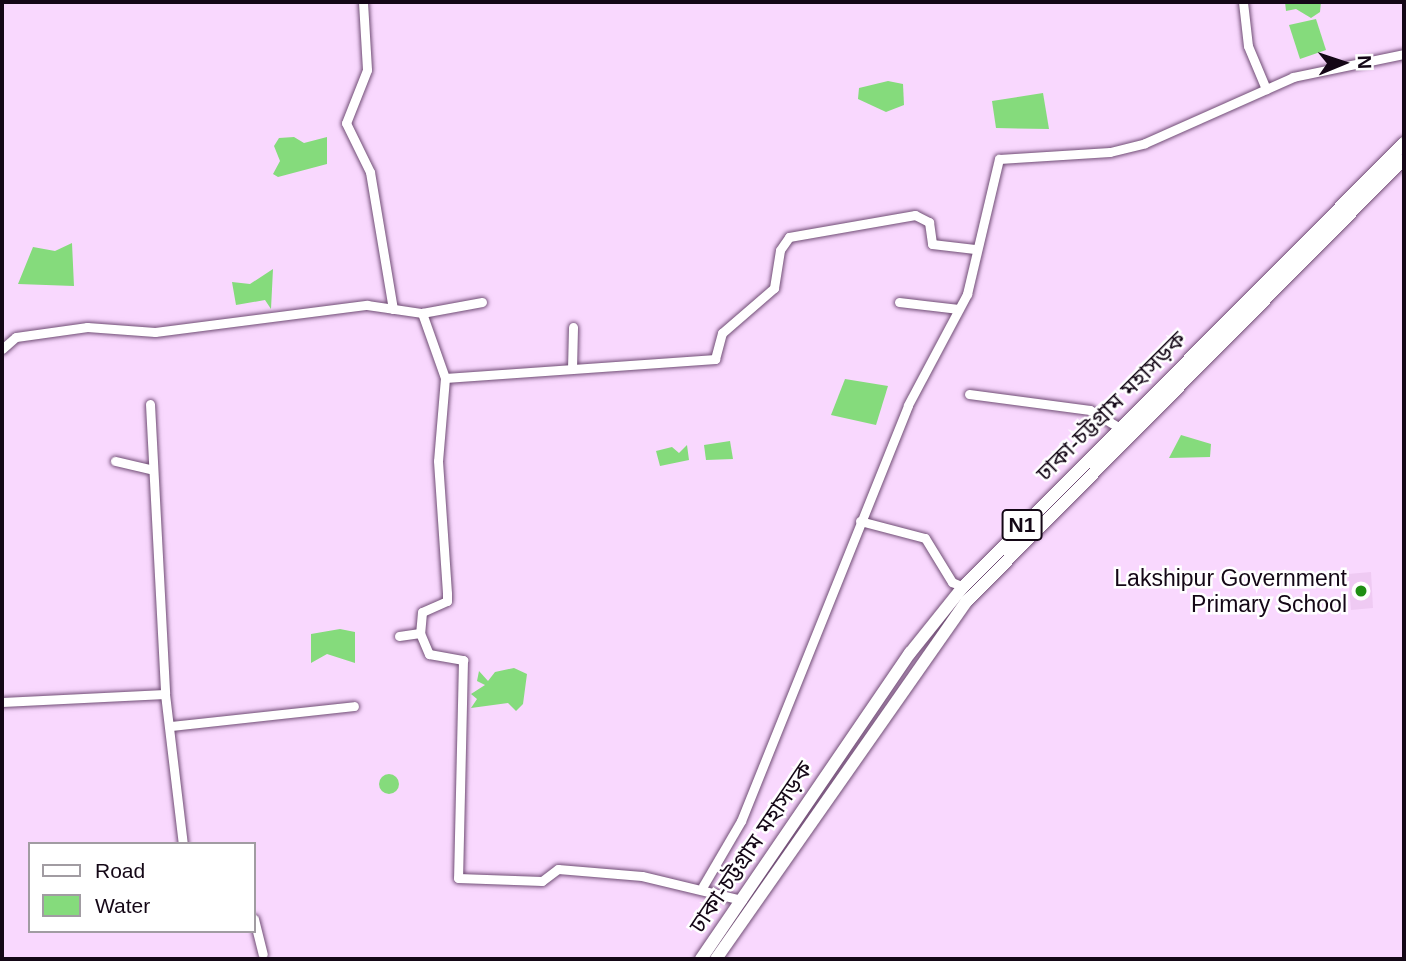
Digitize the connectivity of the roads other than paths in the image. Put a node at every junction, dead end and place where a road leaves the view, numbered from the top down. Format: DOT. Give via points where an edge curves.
graph roads {
  1 [pos="363,2"];
  2 [pos="1243,2"];
  3 [pos="1404,54"];
  4 [pos="1265,89"];
  5 [pos="1404,143"];
  6 [pos="1404,159"];
  7 [pos="975,249"];
  8 [pos="482,302"];
  9 [pos="898,302"];
  10 [pos="393,309"];
  11 [pos="959,309"];
  12 [pos="422,313"];
  13 [pos="573,327"];
  14 [pos="2,349"];
  15 [pos="572,369"];
  16 [pos="444,378"];
  17 [pos="969,394"];
  18 [pos="150,404"];
  19 [pos="1121,428"];
  20 [pos="114,461"];
  21 [pos="151,469"];
  22 [pos="860,521"];
  23 [pos="963,587"];
  24 [pos="420,633"];
  25 [pos="399,636"];
  26 [pos="165,694"];
  27 [pos="2,702"];
  28 [pos="354,705"];
  29 [pos="171,726"];
  30 [pos="183,842"];
  31 [pos="703,886"];
  32 [pos="742,900"];
  33 [pos="256,927"];
  34 [pos="263,954"];
  35 [pos="701,959"];
  36 [pos="716,959"];
  1 -- 10 [label="street" via="367,70 346,122 370,172"];
  2 -- 4 [label="street" via="1248,46"];
  3 -- 4 [label="street" via="1293,77"];
  4 -- 7 [label="street" via="1145,143 1110,152 999,159"];
  5 -- 19 [label="highway, ঢাকা-চট্টগ্রাম মহাসড়ক / N1"];
  6 -- 36 [label="highway, ঢাকা-চট্টগ্রাম মহাসড়ক / N1" via="966,602"];
  7 -- 11 [label="street"];
  7 -- 15 [label="street" via="932,244 929,222 915,215 789,237 780,250 774,288 722,333 715,359"];
  8 -- 12 [label="street"];
  9 -- 11 [label="street"];
  10 -- 12 [label="street"];
  10 -- 14 [label="street" via="367,305 155,332 86,327 16,337"];
  11 -- 22 [label="street" via="908,405"];
  12 -- 16 [label="street"];
  13 -- 15 [label="street"];
  15 -- 16 [label="street"];
  16 -- 24 [label="street" via="438,461 447,601 422,612"];
  17 -- 19 [label="street" via="1090,410"];
  18 -- 21 [label="street"];
  19 -- 23 [label="highway, ঢাকা-চট্টগ্রাম মহাসড়ক / N1"];
  20 -- 21 [label="street"];
  21 -- 26 [label="street"];
  22 -- 23 [label="street" via="925,538 953,582"];
  22 -- 31 [label="street" via="741,821"];
  23 -- 32 [label="highway, ঢাকা-চট্টগ্রাম মহাসড়ক / N1" via="910,653"];
  24 -- 25 [label="street"];
  24 -- 31 [label="street" via="429,654 463,660 458,878 542,881 558,869"];
  26 -- 27 [label="street"];
  26 -- 29 [label="street"];
  28 -- 29 [label="street"];
  29 -- 30 [label="street"];
  31 -- 32 [label="street"];
  32 -- 35 [label="highway, ঢাকা-চট্টগ্রাম মহাসড়ক / N1"];
  33 -- 34 [label="street"];
}
